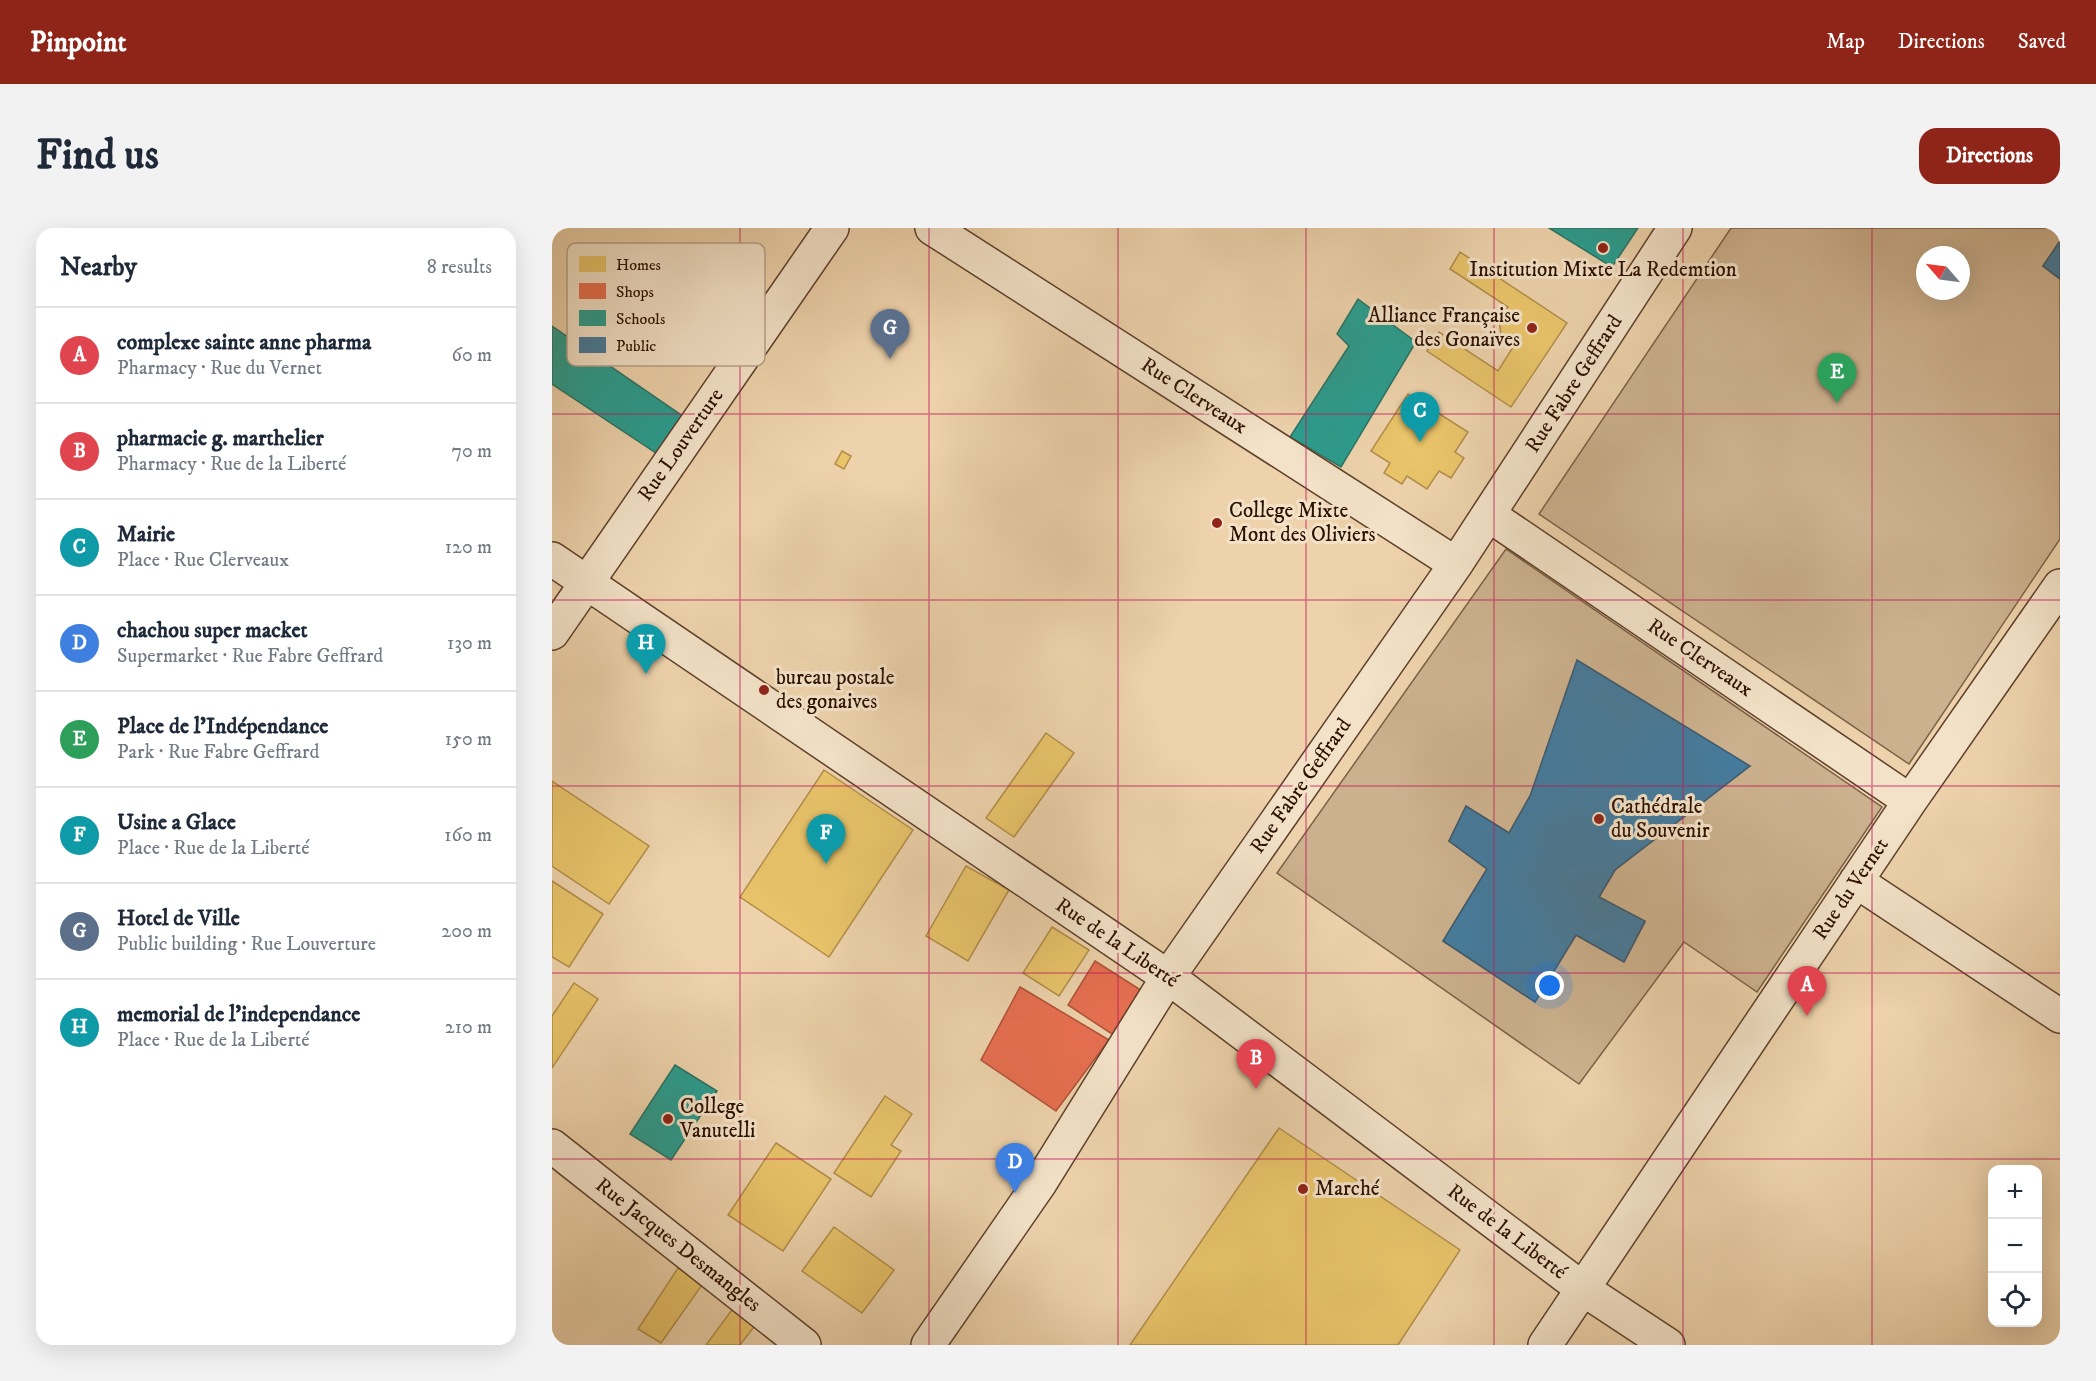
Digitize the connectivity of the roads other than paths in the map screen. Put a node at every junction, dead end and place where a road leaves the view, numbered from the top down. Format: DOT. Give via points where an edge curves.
graph roads {
  1 [pos="832,228"];
  2 [pos="932,228"];
  3 [pos="1675,228"];
  4 [pos="765,324"];
  5 [pos="736,366"];
  6 [pos="1489,515"];
  7 [pos="552,559"];
  8 [pos="1456,564"];
  9 [pos="586,582"];
  10 [pos="2060,586"];
  11 [pos="552,633"];
  12 [pos="1910,801"];
  13 [pos="1856,881"];
  14 [pos="1168,977"];
  15 [pos="2060,1016"];
  16 [pos="552,1146"];
  17 [pos="1583,1289"];
  18 [pos="804,1345"];
  19 [pos="928,1345"];
  20 [pos="1545,1345"];
  21 [pos="1668,1345"];
  1 -- 4 [label="street, Rue Louverture"];
  2 -- 8 [label="street, Rue Clerveaux"];
  3 -- 6 [label="street, Rue Fabre Geffrard"];
  5 -- 9 [label="street, Rue Louverture"];
  6 -- 8 [label="street, Rue Fabre Geffrard"];
  6 -- 12 [label="street, Rue Clerveaux"];
  7 -- 9 [label="street, Rue de la Liberté"];
  8 -- 14 [label="street, Rue Fabre Geffrard"];
  9 -- 11 [label="street, Rue Louverture"];
  9 -- 14 [label="street, Rue de la Liberté"];
  10 -- 12 [label="street, Rue du Vernet"];
  12 -- 13 [label="street, Rue du Vernet"];
  13 -- 15 [label="street"];
  13 -- 17 [label="street, Rue du Vernet"];
  14 -- 17 [label="street, Rue de la Liberté"];
  14 -- 19 [label="street, Rue Fabre Geffrard" via="1040,1184"];
  16 -- 18 [label="street, Rue Jacques Desmangles"];
  17 -- 20 [label="street, Rue du Vernet"];
  17 -- 21 [label="street, Rue de la Liberté"];
}
